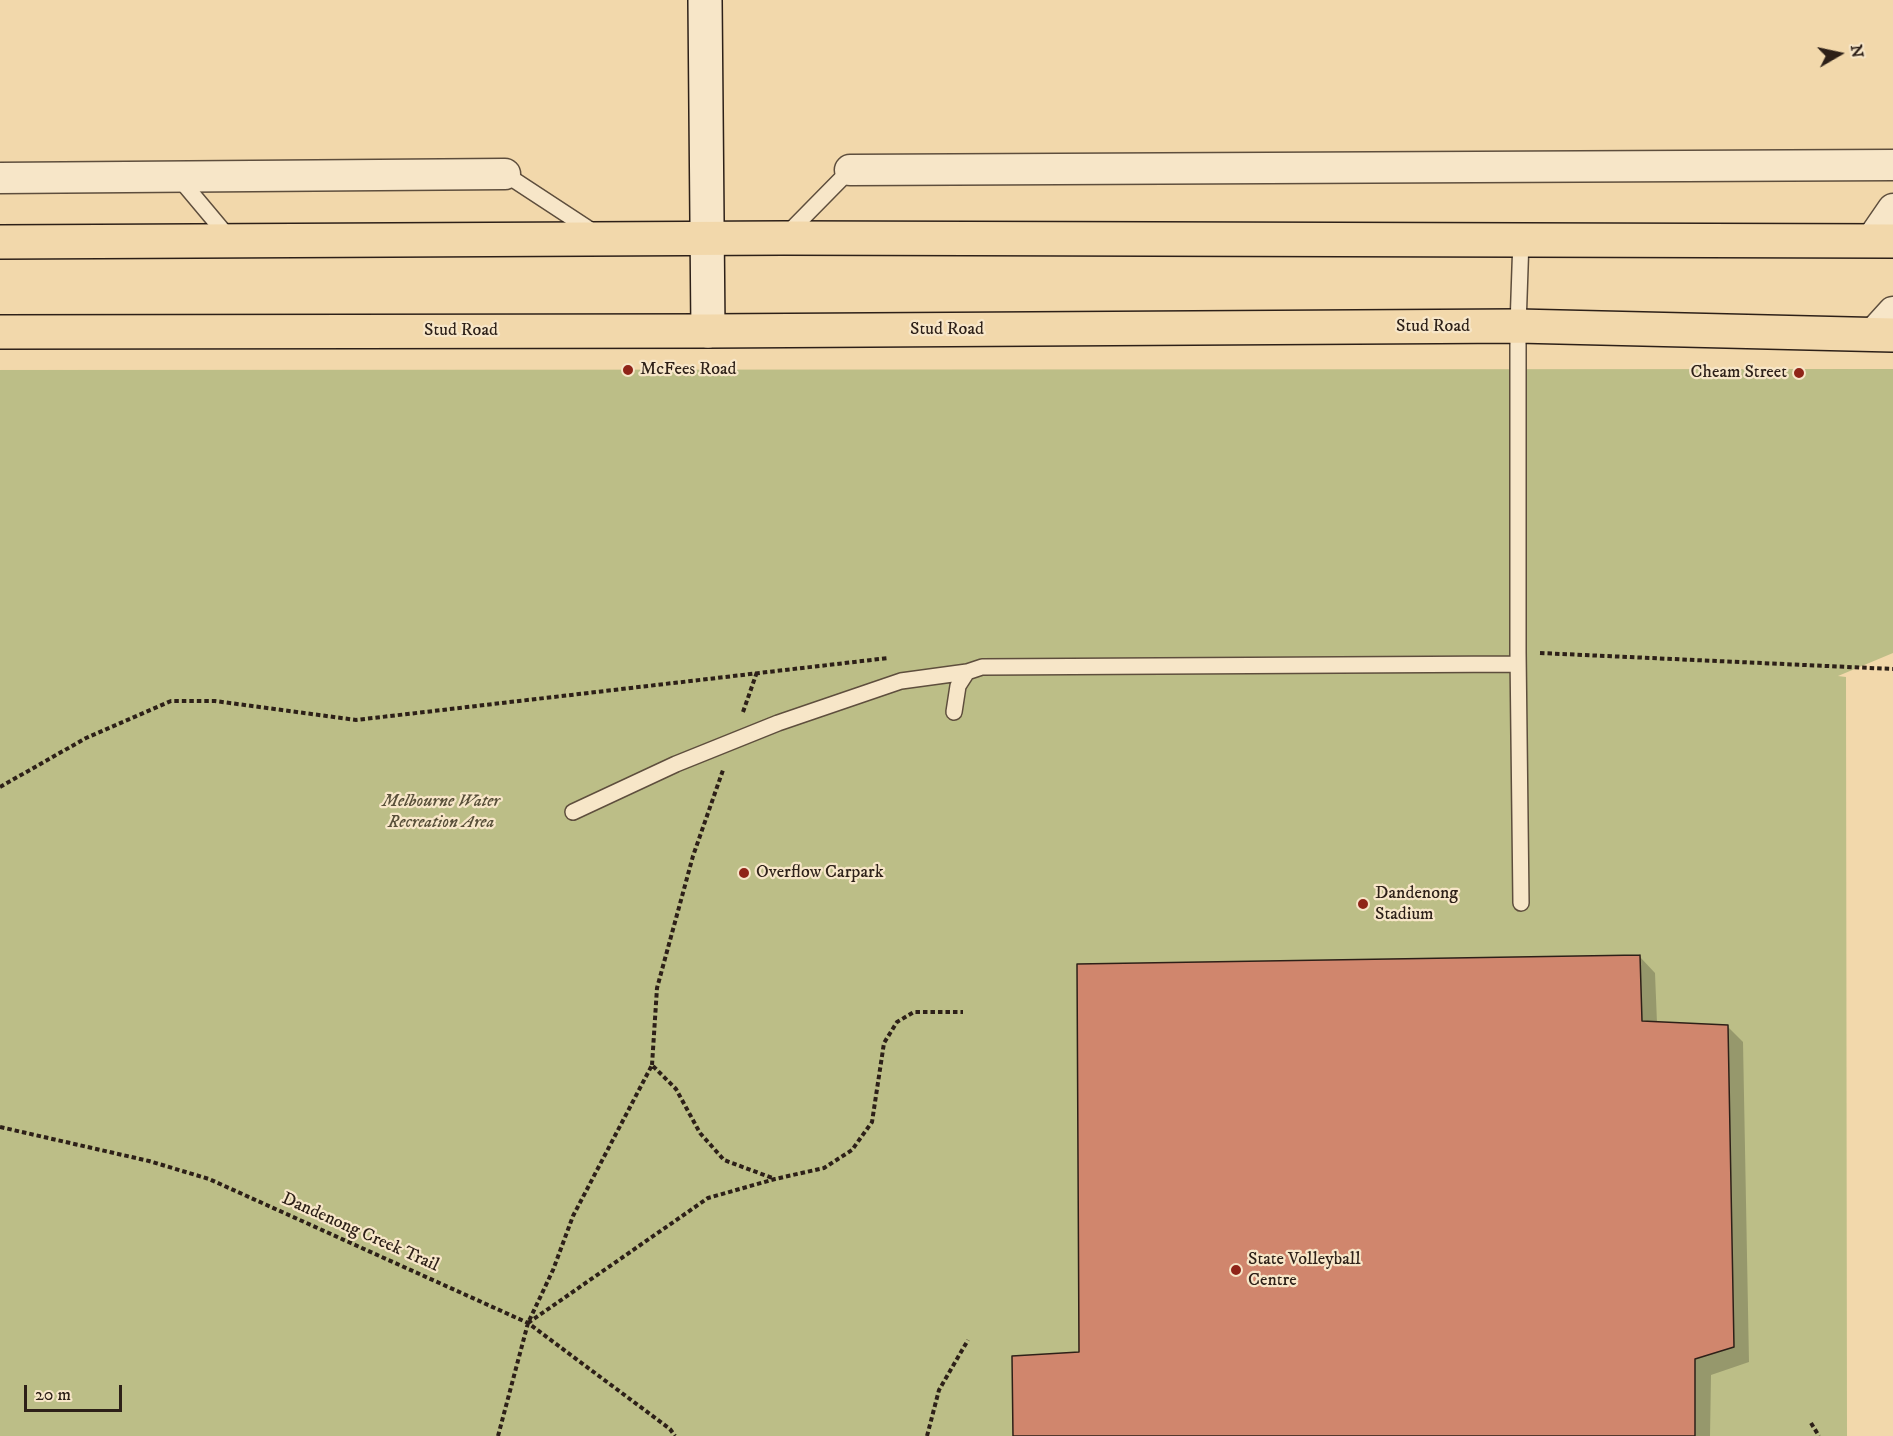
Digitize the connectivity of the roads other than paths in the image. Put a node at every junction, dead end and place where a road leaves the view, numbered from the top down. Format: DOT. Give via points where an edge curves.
graph roads {
  1 [pos="705,0"];
  2 [pos="1893,165"];
  3 [pos="850,170"];
  4 [pos="505,174"];
  5 [pos="178,177"];
  6 [pos="0,178"];
  7 [pos="1893,209"];
  8 [pos="603,238"];
  9 [pos="707,238"];
  10 [pos="784,238"];
  11 [pos="1521,239"];
  12 [pos="232,241"];
  13 [pos="1882,241"];
  14 [pos="0,242"];
  15 [pos="1518,326"];
  16 [pos="1886,327"];
  17 [pos="708,331"];
  18 [pos="0,332"];
  19 [pos="1518,658"];
  20 [pos="967,672"];
  21 [pos="954,712"];
  22 [pos="573,812"];
  23 [pos="1521,903"];
  1 -- 9 [label="street"];
  2 -- 3 [label="street"];
  3 -- 10 [label="lane"];
  4 -- 5 [label="street"];
  4 -- 8 [label="lane"];
  5 -- 6 [label="street"];
  5 -- 12 [label="lane"];
  7 -- 13 [label="street"];
  8 -- 9 [label="highway"];
  8 -- 12 [label="highway"];
  9 -- 10 [label="highway"];
  9 -- 17 [label="street"];
  10 -- 11 [label="highway"];
  11 -- 13 [label="highway"];
  11 -- 15 [label="lane"];
  12 -- 14 [label="highway"];
  15 -- 16 [label="highway, Stud Road"];
  15 -- 17 [label="highway, Stud Road"];
  15 -- 19 [label="lane"];
  17 -- 18 [label="highway, Stud Road"];
  19 -- 20 [label="lane" via="982,668"];
  19 -- 23 [label="lane"];
  20 -- 21 [label="lane" via="958,686"];
  20 -- 22 [label="lane" via="901,681 778,723 676,764"];
}
